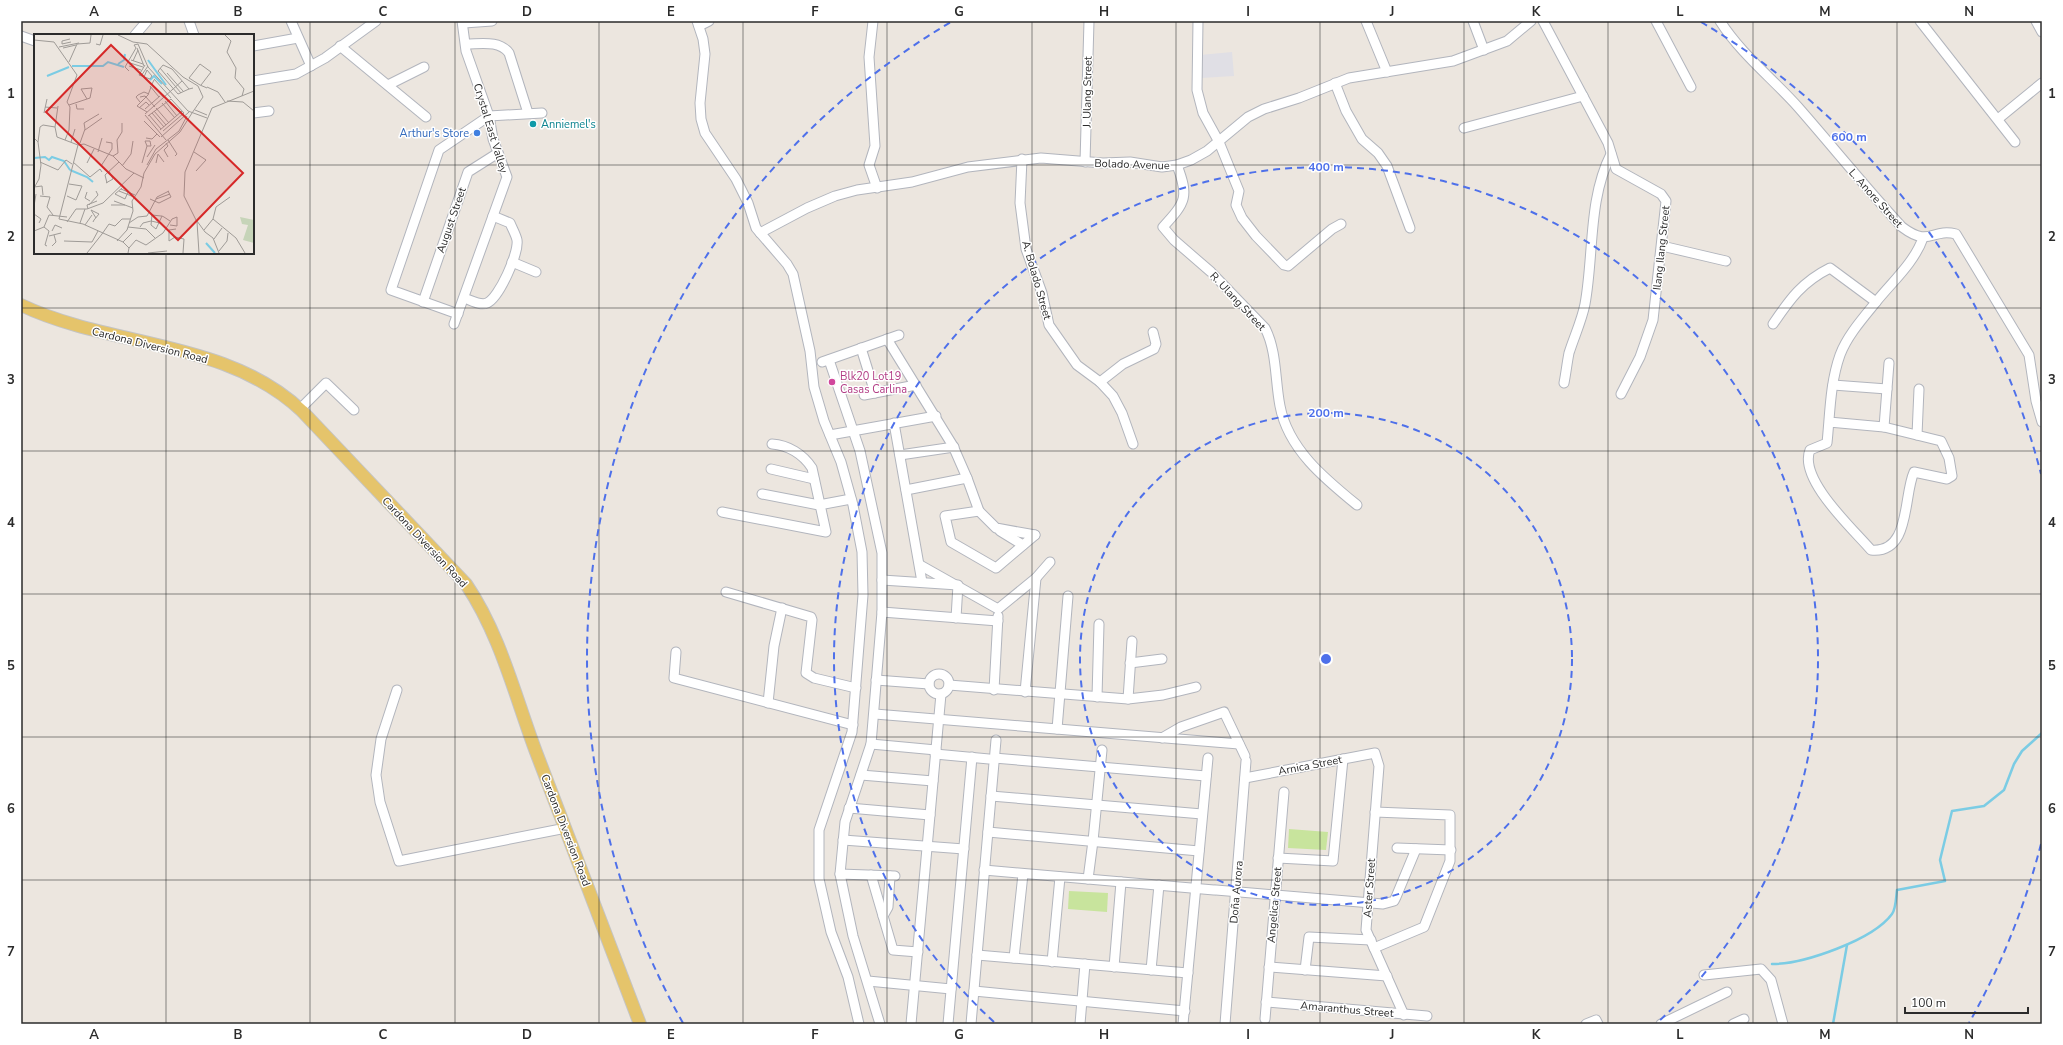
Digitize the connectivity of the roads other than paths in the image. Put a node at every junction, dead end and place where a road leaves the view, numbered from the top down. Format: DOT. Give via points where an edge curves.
graph roads {
  1 [pos="146,21"];
  2 [pos="190,21"];
  3 [pos="291,21"];
  4 [pos="376,21"];
  5 [pos="492,21"];
  6 [pos="709,21"];
  7 [pos="874,21"];
  8 [pos="1089,21"];
  9 [pos="1198,21"];
  10 [pos="1366,21"];
  11 [pos="1473,21"];
  12 [pos="1531,21"];
  13 [pos="1543,21"];
  14 [pos="1656,21"];
  15 [pos="1720,21"];
  16 [pos="1920,21"];
  17 [pos="2036,21"];
  18 [pos="463,22"];
  19 [pos="698,24"];
  20 [pos="2042,32"];
  21 [pos="136,34"];
  22 [pos="194,34"];
  23 [pos="21,36"];
  24 [pos="298,38"];
  25 [pos="34,42"];
  26 [pos="466,44"];
  27 [pos="254,46"];
  28 [pos="340,46"];
  29 [pos="1484,50"];
  30 [pos="312,66"];
  31 [pos="424,67"];
  32 [pos="1387,72"];
  33 [pos="254,81"];
  34 [pos="1335,83"];
  35 [pos="2042,83"];
  36 [pos="388,85"];
  37 [pos="1691,87"];
  38 [pos="1583,96"];
  39 [pos="270,111"];
  40 [pos="254,113"];
  41 [pos="528,113"];
  42 [pos="542,113"];
  43 [pos="489,116"];
  44 [pos="426,117"];
  45 [pos="1998,119"];
  46 [pos="1464,128"];
  47 [pos="1219,142"];
  48 [pos="2016,142"];
  49 [pos="498,154"];
  50 [pos="1611,154"];
  51 [pos="1022,159"];
  52 [pos="1085,162"];
  53 [pos="1177,165"];
  54 [pos="877,188"];
  55 [pos="492,216"];
  56 [pos="1341,224"];
  57 [pos="1410,228"];
  58 [pos="760,233"];
  59 [pos="1923,238"];
  60 [pos="1662,246"];
  61 [pos="1726,261"];
  62 [pos="512,262"];
  63 [pos="536,272"];
  64 [pos="464,298"];
  65 [pos="423,302"];
  66 [pos="1876,302"];
  67 [pos="21,306"];
  68 [pos="458,314"];
  69 [pos="454,324"];
  70 [pos="1773,324"];
  71 [pos="1153,332"];
  72 [pos="899,335"];
  73 [pos="887,339"];
  74 [pos="861,348"];
  75 [pos="1889,363"];
  76 [pos="1100,382"];
  77 [pos="1564,383"];
  78 [pos="916,385"];
  79 [pos="1833,385"];
  80 [pos="1887,389"];
  81 [pos="1919,389"];
  82 [pos="875,393"];
  83 [pos="1621,394"];
  84 [pos="864,395"];
  85 [pos="300,409"];
  86 [pos="354,410"];
  87 [pos="936,416"];
  88 [pos="1829,422"];
  89 [pos="2042,422"];
  90 [pos="894,423"];
  91 [pos="1884,427"];
  92 [pos="853,430"];
  93 [pos="830,435"];
  94 [pos="1917,435"];
  95 [pos="772,444"];
  96 [pos="1134,444"];
  97 [pos="954,447"];
  98 [pos="900,455"];
  99 [pos="771,470"];
  100 [pos="967,478"];
  101 [pos="814,479"];
  102 [pos="906,490"];
  103 [pos="762,494"];
  104 [pos="851,499"];
  105 [pos="819,505"];
  106 [pos="1357,505"];
  107 [pos="979,511"];
  108 [pos="722,512"];
  109 [pos="996,528"];
  110 [pos="1023,545"];
  111 [pos="1050,562"];
  112 [pos="920,565"];
  113 [pos="1036,578"];
  114 [pos="882,580"];
  115 [pos="922,582"];
  116 [pos="958,585"];
  117 [pos="726,592"];
  118 [pos="1068,596"];
  119 [pos="782,608"];
  120 [pos="998,609"];
  121 [pos="882,612"];
  122 [pos="956,618"];
  123 [pos="998,621"];
  124 [pos="1099,624"];
  125 [pos="1132,641"];
  126 [pos="676,652"];
  127 [pos="1162,659"];
  128 [pos="1130,663"];
  129 [pos="876,680"];
  130 [pos="928,684"];
  131 [pos="949,685"];
  132 [pos="1196,687"];
  133 [pos="856,688"];
  134 [pos="397,690"];
  135 [pos="994,690"];
  136 [pos="1025,692"];
  137 [pos="941,694"];
  138 [pos="1060,694"];
  139 [pos="1097,697"];
  140 [pos="1128,700"];
  141 [pos="768,703"];
  142 [pos="875,714"];
  143 [pos="938,719"];
  144 [pos="853,725"];
  145 [pos="1057,729"];
  146 [pos="1162,738"];
  147 [pos="996,740"];
  148 [pos="871,744"];
  149 [pos="1239,744"];
  150 [pos="1102,750"];
  151 [pos="936,752"];
  152 [pos="1375,753"];
  153 [pos="972,758"];
  154 [pos="1208,758"];
  155 [pos="991,759"];
  156 [pos="1344,759"];
  157 [pos="1100,768"];
  158 [pos="861,775"];
  159 [pos="1206,776"];
  160 [pos="1245,778"];
  161 [pos="933,782"];
  162 [pos="1284,792"];
  163 [pos="991,796"];
  164 [pos="1097,805"];
  165 [pos="849,808"];
  166 [pos="1375,812"];
  167 [pos="1202,814"];
  168 [pos="930,815"];
  169 [pos="566,828"];
  170 [pos="988,832"];
  171 [pos="843,840"];
  172 [pos="1093,841"];
  173 [pos="927,846"];
  174 [pos="1397,848"];
  175 [pos="964,849"];
  176 [pos="1416,849"];
  177 [pos="1451,850"];
  178 [pos="1199,852"];
  179 [pos="1278,858"];
  180 [pos="984,870"];
  181 [pos="840,874"];
  182 [pos="1023,874"];
  183 [pos="871,875"];
  184 [pos="1060,877"];
  185 [pos="1088,879"];
  186 [pos="1122,882"];
  187 [pos="1159,885"];
  188 [pos="1196,889"];
  189 [pos="1236,892"];
  190 [pos="1275,895"];
  191 [pos="1367,903"];
  192 [pos="883,916"];
  193 [pos="1372,944"];
  194 [pos="918,952"];
  195 [pos="977,955"];
  196 [pos="1014,958"];
  197 [pos="1052,962"];
  198 [pos="1085,964"];
  199 [pos="1114,967"];
  200 [pos="1269,967"];
  201 [pos="1151,970"];
  202 [pos="1305,970"];
  203 [pos="1188,973"];
  204 [pos="1704,975"];
  205 [pos="1387,976"];
  206 [pos="868,981"];
  207 [pos="916,985"];
  208 [pos="951,989"];
  209 [pos="974,991"];
  210 [pos="1727,992"];
  211 [pos="1082,1000"];
  212 [pos="1266,1002"];
  213 [pos="1185,1011"];
  214 [pos="1404,1015"];
  215 [pos="1427,1016"];
  216 [pos="1265,1019"];
  217 [pos="1744,1019"];
  218 [pos="640,1024"];
  219 [pos="858,1024"];
  220 [pos="880,1024"];
  221 [pos="911,1024"];
  222 [pos="948,1024"];
  223 [pos="971,1024"];
  224 [pos="1080,1024"];
  225 [pos="1183,1024"];
  226 [pos="1225,1024"];
  227 [pos="1586,1024"];
  228 [pos="1598,1024"];
  229 [pos="1661,1024"];
  230 [pos="1733,1024"];
  231 [pos="1783,1024"];
  1 -- 21 [label="street"];
  2 -- 22 [label="street"];
  3 -- 24 [label="street"];
  4 -- 28 [label="street"];
  5 -- 18 [label="street"];
  6 -- 19 [label="street"];
  7 -- 54 [label="street" via="869,57 875,146 869,165"];
  8 -- 52 [label="street, J. Ulang Street"];
  9 -- 47 [label="street" via="1197,90 1203,113"];
  10 -- 32 [label="street"];
  11 -- 29 [label="street"];
  12 -- 29 [label="street, Bolado Avenue" via="1507,41"];
  13 -- 38 [label="street, Ilang Ilang Street"];
  14 -- 37 [label="street"];
  15 -- 59 [label="street, L. Anore Street" via="1731,39 1797,107 1902,227"];
  16 -- 45 [label="street"];
  17 -- 20 [label="street"];
  18 -- 26 [label="street, Crystal East Valley"];
  19 -- 58 [label="street" via="705,54 700,103 705,133 736,179"];
  23 -- 25 [label="street"];
  24 -- 27 [label="street"];
  24 -- 30 [label="street"];
  26 -- 41 [label="street" via="504,46 509,53"];
  26 -- 43 [label="street, Crystal East Valley" via="466,51"];
  28 -- 30 [label="street"];
  28 -- 36 [label="street"];
  29 -- 32 [label="street, Bolado Avenue" via="1453,61"];
  30 -- 33 [label="street" via="296,74"];
  31 -- 36 [label="street"];
  32 -- 34 [label="street, Bolado Avenue"];
  34 -- 47 [label="street, Bolado Avenue" via="1248,117"];
  34 -- 57 [label="street" via="1362,139 1378,153 1387,166"];
  35 -- 45 [label="street"];
  36 -- 44 [label="street"];
  38 -- 46 [label="street"];
  38 -- 50 [label="street, Ilang Ilang Street" via="1608,143"];
  39 -- 40 [label="street"];
  41 -- 42 [label="street"];
  41 -- 43 [label="street"];
  43 -- 49 [label="street, Crystal East Valley"];
  43 -- 65 [label="street" via="439,150 391,290"];
  45 -- 48 [label="street"];
  47 -- 53 [label="street, Bolado Avenue" via="1191,160"];
  47 -- 56 [label="street" via="1239,191 1236,205 1242,218 1284,265 1293,263"];
  49 -- 55 [label="street, Crystal East Valley" via="507,177"];
  49 -- 65 [label="street, August Street" via="468,172"];
  50 -- 60 [label="street, Ilang Ilang Street" via="1616,169 1665,198"];
  50 -- 77 [label="street" via="1605,165 1593,222 1585,305 1569,354"];
  51 -- 52 [label="street, Bolado Avenue"];
  51 -- 54 [label="street, Bolado Avenue" via="968,167 912,182"];
  51 -- 76 [label="street, A. Bolado Street" via="1020,203 1026,249 1042,293 1049,325 1078,365"];
  52 -- 53 [label="street, Bolado Avenue"];
  53 -- 106 [label="street, R. Ulang Street" via="1184,185 1184,201 1163,227 1265,328 1270,339 1280,407 1286,428 1323,478"];
  54 -- 58 [label="street, Bolado Avenue" via="835,196"];
  55 -- 62 [label="street" via="510,223 517,240"];
  55 -- 64 [label="street, Crystal East Valley"];
  58 -- 93 [label="street" via="793,274 810,351 814,387"];
  59 -- 66 [label="street" via="1910,262"];
  59 -- 89 [label="street" via="1949,232 1956,234 1966,247 2029,355"];
  60 -- 61 [label="street"];
  60 -- 83 [label="street, Ilang Ilang Street" via="1653,320 1636,366"];
  62 -- 63 [label="street"];
  62 -- 64 [label="street" via="498,293 489,302 481,304"];
  64 -- 68 [label="street, Crystal East Valley"];
  65 -- 68 [label="street"];
  66 -- 70 [label="street" via="1830,268 1800,288"];
  66 -- 79 [label="street" via="1840,354"];
  67 -- 85 [label="main road, Cardona Diversion Road" via="77,327 183,351 229,366 273,388"];
  68 -- 69 [label="street, Crystal East Valley"];
  71 -- 76 [label="street" via="1156,344 1154,349 1123,364"];
  72 -- 73 [label="street"];
  73 -- 74 [label="street"];
  73 -- 78 [label="street"];
  74 -- 82 [label="street"];
  74 -- 92 [label="street" via="825,361"];
  75 -- 80 [label="street"];
  76 -- 96 [label="street, A. Bolado Street" via="1113,396"];
  78 -- 82 [label="street"];
  78 -- 87 [label="street"];
  79 -- 80 [label="street"];
  79 -- 88 [label="street"];
  80 -- 91 [label="street"];
  81 -- 94 [label="street"];
  82 -- 84 [label="street"];
  85 -- 86 [label="street" via="326,383"];
  85 -- 169 [label="main road, Cardona Diversion Road" via="454,570 476,599 498,647"];
  87 -- 90 [label="street"];
  87 -- 97 [label="street"];
  88 -- 91 [label="street"];
  88 -- 94 [label="street" via="1827,443 1810,450 1810,472 1819,490 1871,550 1879,551 1886,547 1902,529 1910,480 1914,472 1947,478 1952,476 1949,458 1941,441"];
  90 -- 92 [label="street"];
  90 -- 98 [label="street"];
  91 -- 94 [label="street"];
  92 -- 93 [label="street"];
  92 -- 114 [label="street" via="879,533"];
  93 -- 104 [label="street" via="841,462"];
  95 -- 101 [label="street" via="788,446 808,462"];
  97 -- 98 [label="street"];
  97 -- 100 [label="street"];
  98 -- 102 [label="street"];
  99 -- 101 [label="street"];
  100 -- 102 [label="street"];
  100 -- 107 [label="street"];
  101 -- 105 [label="street"];
  102 -- 112 [label="street"];
  103 -- 105 [label="street"];
  104 -- 105 [label="street"];
  104 -- 133 [label="street" via="862,552 863,595"];
  105 -- 108 [label="street" via="826,532"];
  107 -- 109 [label="street"];
  107 -- 110 [label="street" via="945,516 951,542 996,568"];
  109 -- 110 [label="street"];
  109 -- 110 [label="street" via="1035,535"];
  111 -- 113 [label="street"];
  112 -- 115 [label="street"];
  112 -- 116 [label="street"];
  113 -- 120 [label="street"];
  113 -- 136 [label="street"];
  114 -- 115 [label="street"];
  114 -- 121 [label="street"];
  115 -- 116 [label="street"];
  116 -- 120 [label="street"];
  116 -- 122 [label="street"];
  117 -- 119 [label="street"];
  118 -- 138 [label="street"];
  119 -- 133 [label="street" via="807,615 812,620 806,673 814,678"];
  119 -- 141 [label="street" via="774,646"];
  120 -- 123 [label="street"];
  121 -- 122 [label="street"];
  121 -- 129 [label="street"];
  122 -- 123 [label="street"];
  123 -- 135 [label="street"];
  124 -- 139 [label="street"];
  125 -- 128 [label="street"];
  126 -- 141 [label="street" via="674,678"];
  127 -- 128 [label="street"];
  128 -- 140 [label="street"];
  129 -- 130 [label="street"];
  129 -- 142 [label="street"];
  130 -- 131 [label="street" via="931,677 940,674 948,680"];
  130 -- 137 [label="street" via="932,691"];
  131 -- 135 [label="street"];
  131 -- 137 [label="street"];
  132 -- 140 [label="street"];
  133 -- 144 [label="street"];
  134 -- 169 [label="street" via="381,739 376,775 380,802 399,861"];
  135 -- 136 [label="street"];
  136 -- 138 [label="street"];
  137 -- 143 [label="street"];
  138 -- 139 [label="street"];
  138 -- 145 [label="street"];
  139 -- 140 [label="street"];
  141 -- 144 [label="street"];
  142 -- 143 [label="street"];
  142 -- 148 [label="street"];
  143 -- 145 [label="street"];
  143 -- 151 [label="street"];
  144 -- 219 [label="street" via="819,830 819,879 831,932 848,977"];
  145 -- 146 [label="street"];
  146 -- 149 [label="street"];
  146 -- 149 [label="street" via="1181,727 1224,712"];
  147 -- 155 [label="street"];
  148 -- 151 [label="street"];
  148 -- 158 [label="street"];
  149 -- 160 [label="street, Doña Aurora" via="1246,759"];
  150 -- 157 [label="street"];
  151 -- 153 [label="street"];
  151 -- 161 [label="street"];
  152 -- 156 [label="street, Arnica Street"];
  152 -- 166 [label="street, Aster Street" via="1379,766"];
  153 -- 155 [label="street"];
  153 -- 175 [label="street"];
  154 -- 159 [label="street"];
  155 -- 157 [label="street"];
  155 -- 163 [label="street"];
  156 -- 160 [label="street, Arnica Street"];
  156 -- 179 [label="street" via="1333,861"];
  157 -- 159 [label="street"];
  157 -- 164 [label="street"];
  158 -- 161 [label="street"];
  158 -- 165 [label="street"];
  159 -- 167 [label="street"];
  160 -- 189 [label="street, Doña Aurora"];
  161 -- 168 [label="street"];
  162 -- 179 [label="street, Angelica Street"];
  163 -- 164 [label="street"];
  163 -- 170 [label="street"];
  164 -- 167 [label="street"];
  164 -- 172 [label="street"];
  165 -- 168 [label="street"];
  165 -- 171 [label="street"];
  166 -- 177 [label="street" via="1450,815"];
  166 -- 191 [label="street, Aster Street"];
  167 -- 178 [label="street"];
  168 -- 173 [label="street"];
  169 -- 218 [label="main road, Cardona Diversion Road"];
  170 -- 172 [label="street"];
  170 -- 180 [label="street"];
  171 -- 173 [label="street"];
  171 -- 181 [label="street"];
  172 -- 178 [label="street"];
  172 -- 185 [label="street"];
  173 -- 175 [label="street"];
  173 -- 194 [label="street"];
  174 -- 176 [label="street"];
  175 -- 208 [label="street"];
  176 -- 177 [label="street"];
  176 -- 191 [label="street" via="1394,900 1383,904"];
  177 -- 193 [label="street" via="1450,861 1424,927"];
  178 -- 188 [label="street"];
  179 -- 190 [label="street, Angelica Street"];
  180 -- 182 [label="street"];
  180 -- 195 [label="street"];
  181 -- 183 [label="street"];
  181 -- 206 [label="street" via="853,936"];
  182 -- 184 [label="street"];
  182 -- 196 [label="street"];
  183 -- 192 [label="street"];
  183 -- 192 [label="street" via="893,876 888,907"];
  184 -- 185 [label="street"];
  184 -- 197 [label="street"];
  185 -- 186 [label="street"];
  186 -- 187 [label="street"];
  186 -- 199 [label="street"];
  187 -- 188 [label="street"];
  187 -- 201 [label="street"];
  188 -- 189 [label="street"];
  188 -- 203 [label="street"];
  189 -- 190 [label="street"];
  189 -- 226 [label="street, Doña Aurora"];
  190 -- 191 [label="street"];
  190 -- 200 [label="street, Angelica Street"];
  191 -- 193 [label="street, Aster Street" via="1366,930"];
  192 -- 194 [label="street" via="893,950"];
  193 -- 202 [label="street" via="1309,937"];
  193 -- 205 [label="street, Aster Street"];
  194 -- 207 [label="street"];
  195 -- 196 [label="street"];
  195 -- 209 [label="street"];
  196 -- 197 [label="street"];
  197 -- 198 [label="street"];
  198 -- 199 [label="street"];
  198 -- 211 [label="street"];
  199 -- 201 [label="street"];
  200 -- 202 [label="street"];
  200 -- 212 [label="street, Angelica Street"];
  201 -- 203 [label="street"];
  202 -- 205 [label="street"];
  203 -- 213 [label="street"];
  204 -- 231 [label="street" via="1761,969 1771,980"];
  205 -- 214 [label="street, Aster Street"];
  206 -- 207 [label="street"];
  206 -- 220 [label="street"];
  207 -- 208 [label="street"];
  207 -- 221 [label="street"];
  208 -- 222 [label="street"];
  209 -- 211 [label="street"];
  209 -- 223 [label="street"];
  210 -- 229 [label="street"];
  211 -- 213 [label="street"];
  211 -- 224 [label="street"];
  212 -- 214 [label="street, Amaranthus Street"];
  212 -- 216 [label="street, Angelica Street"];
  213 -- 225 [label="street"];
  214 -- 215 [label="street, Amaranthus Street"];
  217 -- 230 [label="street"];
  227 -- 228 [label="street" via="1596,1020"];
}
